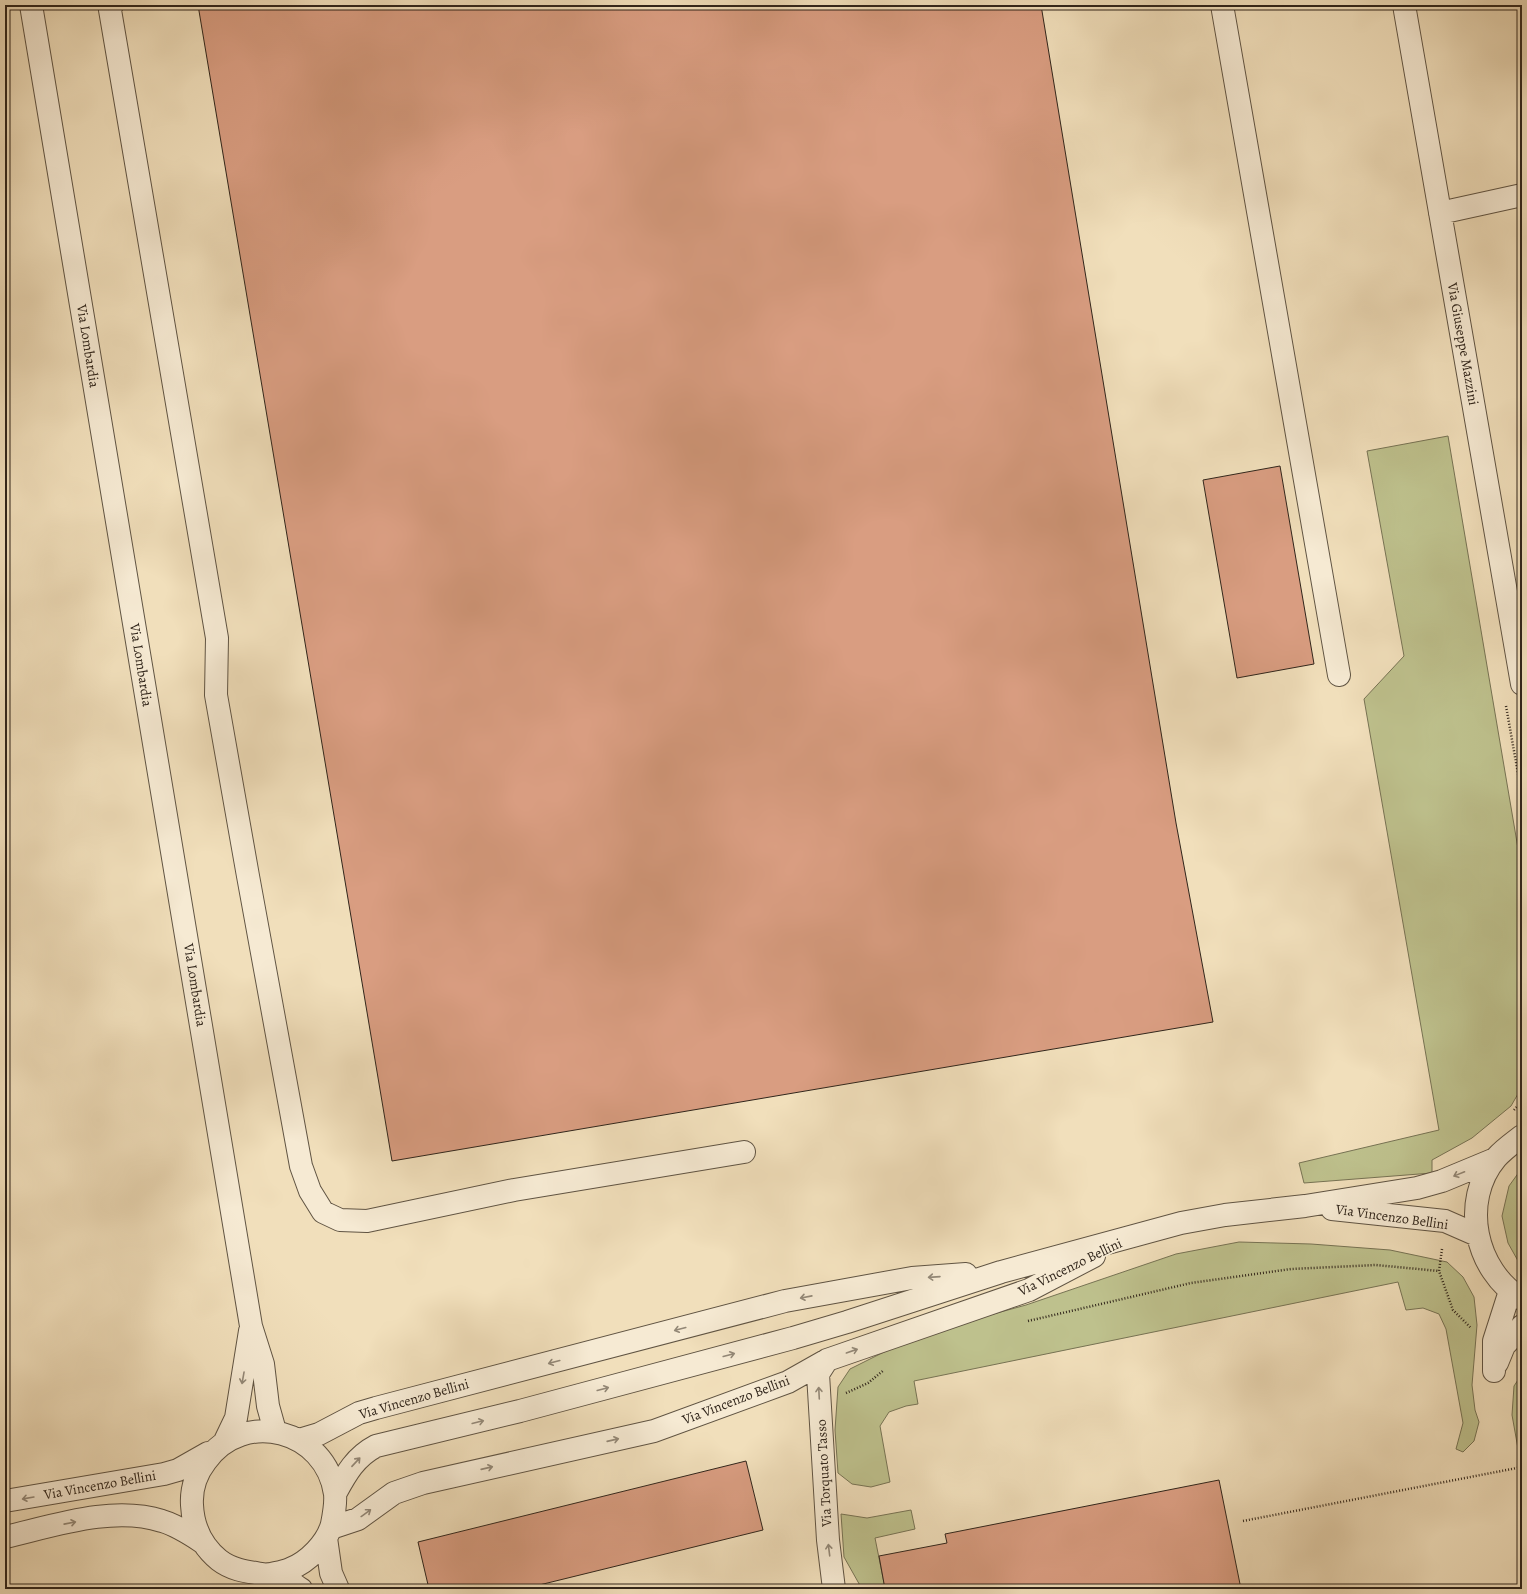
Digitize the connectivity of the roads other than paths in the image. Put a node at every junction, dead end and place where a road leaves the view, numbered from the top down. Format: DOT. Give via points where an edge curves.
graph roads {
  1 [pos="31,5"];
  2 [pos="112,5"];
  3 [pos="1222,5"];
  4 [pos="1404,5"];
  5 [pos="1522,195"];
  6 [pos="1440,213"];
  7 [pos="1339,675"];
  8 [pos="1522,684"];
  9 [pos="1522,1128"];
  10 [pos="1508,1147"];
  11 [pos="744,1152"];
  12 [pos="1305,1206"];
  13 [pos="1477,1235"];
  14 [pos="1131,1236"];
  15 [pos="1001,1272"];
  16 [pos="1516,1295"];
  17 [pos="251,1326"];
  18 [pos="1522,1326"];
  19 [pos="827,1360"];
  20 [pos="275,1431"];
  21 [pos="299,1440"];
  22 [pos="219,1446"];
  23 [pos="335,1494"];
  24 [pos="5,1501"];
  25 [pos="328,1533"];
  26 [pos="5,1537"];
  27 [pos="202,1542"];
  28 [pos="267,1575"];
  29 [pos="300,1589"];
  30 [pos="338,1589"];
  31 [pos="834,1589"];
  1 -- 17 [label="street, Via Lombardia"];
  2 -- 11 [label="street" via="111,18 217,638 216,695 301,1166 310,1191 323,1212 340,1220 367,1221 514,1190"];
  3 -- 7 [label="street"];
  4 -- 6 [label="street, Via Giuseppe Mazzini"];
  5 -- 6 [label="street"];
  6 -- 8 [label="street, Via Giuseppe Mazzini"];
  9 -- 10 [label="street"];
  10 -- 12 [label="street, Via Vincenzo Bellini, one-way" via="1442,1181 1417,1188"];
  10 -- 13 [label="street" via="1482,1182 1476,1208"];
  12 -- 13 [label="street, Via Vincenzo Bellini" via="1445,1221"];
  12 -- 14 [label="street, Via Vincenzo Bellini" via="1225,1215"];
  13 -- 16 [label="street" via="1489,1266"];
  14 -- 15 [label="street, Via Vincenzo Bellini"];
  19 -- 14 [label="street, Via Vincenzo Bellini, one-way" via="1029,1290"];
  15 -- 21 [label="street, Via Vincenzo Bellini, one-way" via="912,1278 785,1301 376,1408 359,1413 319,1434"];
  23 -- 15 [label="street, Via Vincenzo Bellini, one-way" via="349,1469 367,1451 376,1446 520,1412 793,1338"];
  16 -- 18 [label="street" via="1494,1341 1494,1371 1504,1346"];
  17 -- 20 [label="street" via="263,1364 268,1406"];
  17 -- 22 [label="street, one-way" via="236,1418"];
  25 -- 19 [label="street, Via Vincenzo Bellini, one-way" via="358,1519 394,1493 423,1483 654,1431 788,1382"];
  31 -- 19 [label="street, Via Torquato Tasso, one-way" via="828,1540 818,1374"];
  20 -- 21 [label="street"];
  20 -- 22 [label="street, Via Vincenzo Bellini" via="241,1434"];
  21 -- 23 [label="street" via="321,1460 329,1473"];
  22 -- 24 [label="street, Via Vincenzo Bellini, one-way" via="178,1470 164,1474"];
  22 -- 27 [label="street" via="198,1471 191,1494 193,1520"];
  23 -- 25 [label="street" via="335,1511"];
  25 -- 28 [label="street" via="311,1557 290,1570"];
  25 -- 30 [label="street" via="331,1573"];
  26 -- 27 [label="street, one-way" via="66,1523 123,1515 144,1516 163,1521"];
  27 -- 28 [label="street" via="220,1560 242,1572"];
  28 -- 29 [label="street" via="290,1582"];
}
